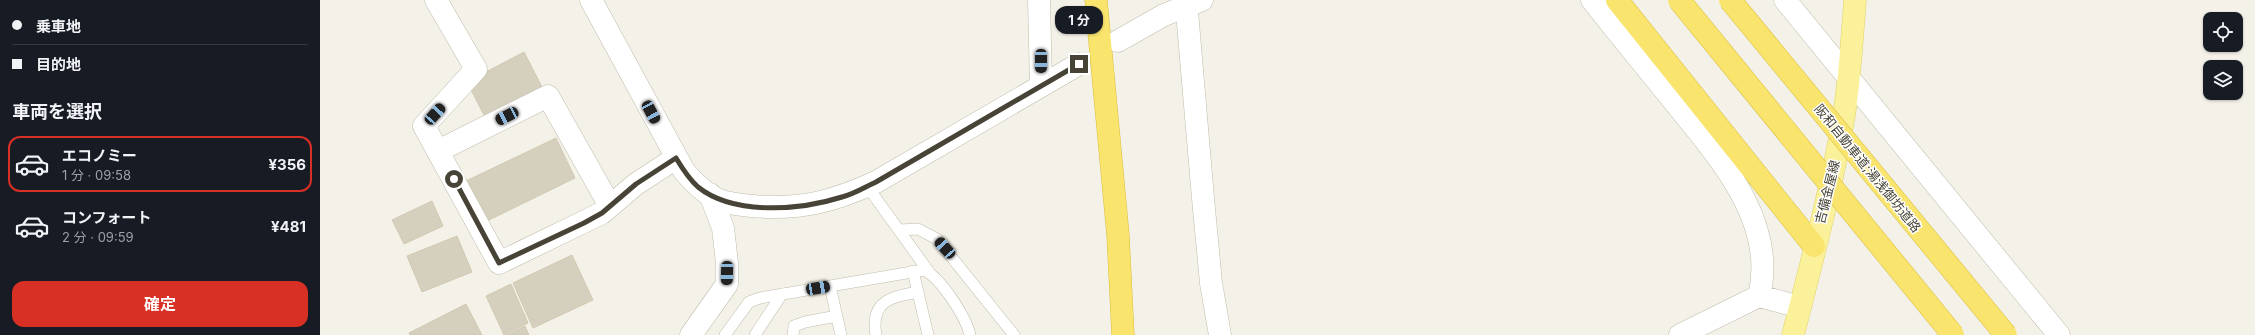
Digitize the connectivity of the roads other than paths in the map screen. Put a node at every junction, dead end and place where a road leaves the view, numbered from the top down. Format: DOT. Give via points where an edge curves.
graph roads {
  1 [pos="436,0"];
  2 [pos="591,0"];
  3 [pos="1039,0"];
  4 [pos="1096,0"];
  5 [pos="1592,0"];
  6 [pos="1617,0"];
  7 [pos="1679,0"];
  8 [pos="1730,0"];
  9 [pos="1785,0"];
  10 [pos="1855,0"];
  11 [pos="1192,2"];
  12 [pos="1118,41"];
  13 [pos="1079,64"];
  14 [pos="1849,78"];
  15 [pos="1041,86"];
  16 [pos="438,151"];
  17 [pos="676,158"];
  18 [pos="867,186"];
  19 [pos="710,194"];
  20 [pos="610,206"];
  21 [pos="899,230"];
  22 [pos="1814,246"];
  23 [pos="913,271"];
  24 [pos="929,272"];
  25 [pos="830,286"];
  26 [pos="918,292"];
  27 [pos="782,294"];
  28 [pos="1759,296"];
  29 [pos="1800,307"];
  30 [pos="837,316"];
  31 [pos="691,335"];
  32 [pos="725,335"];
  33 [pos="756,335"];
  34 [pos="793,335"];
  35 [pos="841,335"];
  36 [pos="876,335"];
  37 [pos="928,335"];
  38 [pos="970,335"];
  39 [pos="1014,335"];
  40 [pos="1124,335"];
  41 [pos="1220,335"];
  42 [pos="1680,335"];
  43 [pos="1793,335"];
  44 [pos="1953,335"];
  45 [pos="2006,335"];
  46 [pos="2059,335"];
  1 -- 16 [label="street" via="476,69 424,126"];
  2 -- 17 [label="street"];
  3 -- 15 [label="street"];
  4 -- 40 [label="highway" via="1118,235"];
  5 -- 28 [label="street" via="1714,152 1737,186 1756,228 1762,252 1764,277"];
  6 -- 22 [label="highway"];
  7 -- 44 [label="highway, bridge"];
  8 -- 45 [label="highway, 阪和自動車道;湯浅御坊道路, bridge"];
  9 -- 14 [label="street"];
  10 -- 14 [label="main road, 吉備金屋線"];
  11 -- 12 [label="street"];
  11 -- 41 [label="street" via="1203,198 1211,283"];
  13 -- 15 [label="street"];
  14 -- 22 [label="main road, 吉備金屋線" via="1837,151"];
  14 -- 46 [label="street"];
  15 -- 18 [label="street"];
  16 -- 20 [label="street" via="548,96"];
  16 -- 20 [label="street" via="499,263 584,223"];
  17 -- 19 [label="street" via="698,187"];
  17 -- 20 [label="street" via="636,184"];
  18 -- 19 [label="street" via="844,197 778,208 742,205 719,200"];
  18 -- 21 [label="lane"];
  19 -- 31 [label="street" via="723,228 727,284"];
  21 -- 24 [label="lane"];
  21 -- 39 [label="lane" via="918,229 937,239"];
  22 -- 29 [label="main road, 吉備金屋線"];
  23 -- 24 [label="lane"];
  23 -- 25 [label="lane"];
  23 -- 26 [label="lane"];
  24 -- 38 [label="lane" via="956,306 965,320"];
  25 -- 27 [label="lane"];
  25 -- 30 [label="lane"];
  26 -- 36 [label="lane" via="894,296 881,305 874,318"];
  26 -- 37 [label="lane"];
  27 -- 32 [label="lane" via="749,302"];
  27 -- 33 [label="lane"];
  28 -- 29 [label="street"];
  28 -- 42 [label="street"];
  29 -- 43 [label="main road, 吉備金屋線"];
  30 -- 34 [label="lane" via="794,326"];
  30 -- 35 [label="lane"];
}
